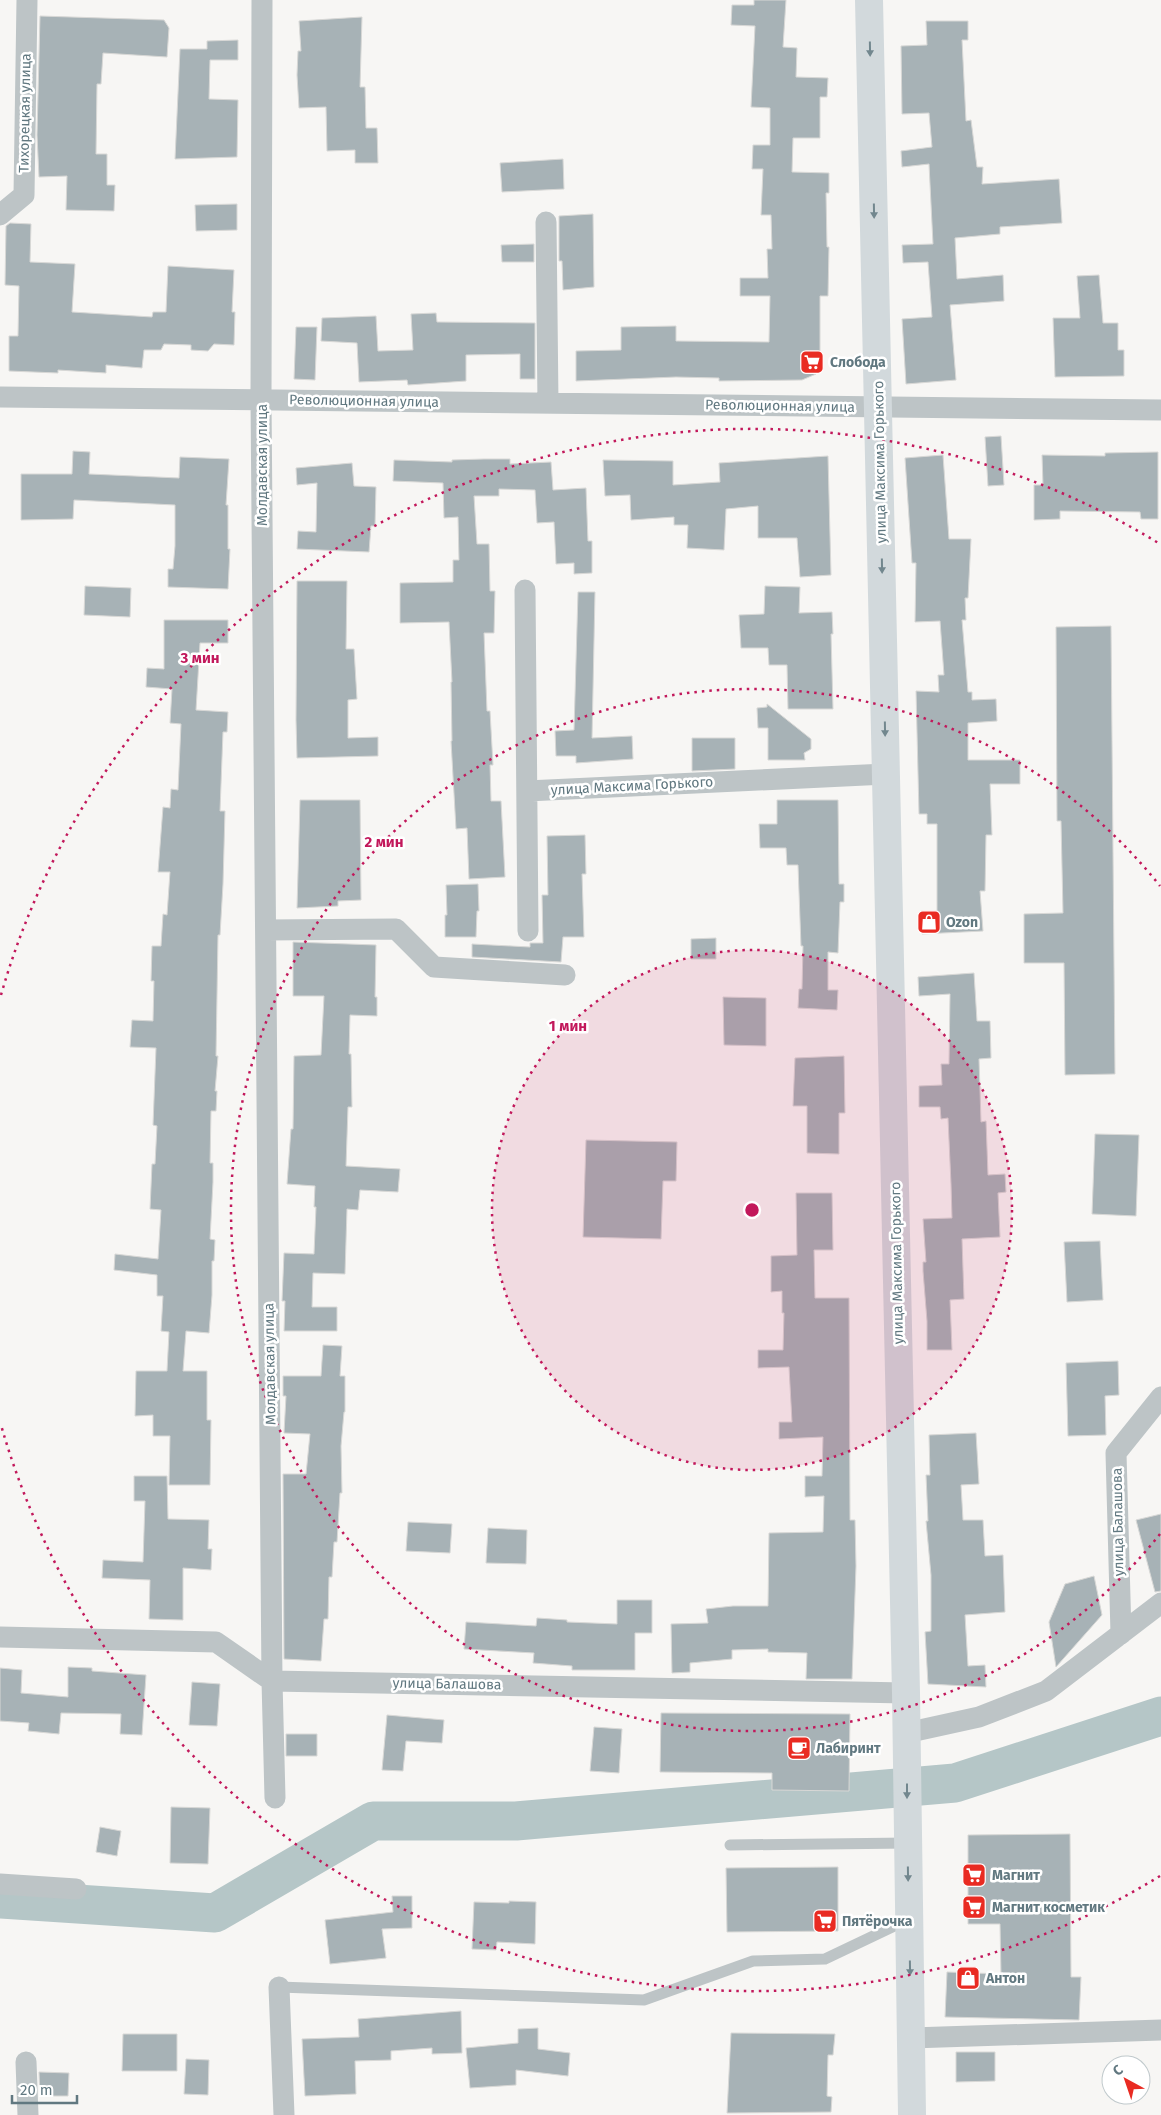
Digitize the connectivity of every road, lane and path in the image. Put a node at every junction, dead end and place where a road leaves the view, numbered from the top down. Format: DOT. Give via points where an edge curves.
graph roads {
  1 [pos="27,0"];
  2 [pos="262,0"];
  3 [pos="869,0"];
  4 [pos="0,215"];
  5 [pos="546,222"];
  6 [pos="0,397"];
  7 [pos="261,400"];
  8 [pos="548,403"];
  9 [pos="879,407"];
  10 [pos="1161,410"];
  11 [pos="525,590"];
  12 [pos="886,774"];
  13 [pos="527,791"];
  14 [pos="266,930"];
  15 [pos="528,931"];
  16 [pos="565,976"];
  17 [pos="1161,1397"];
  18 [pos="1161,1603"];
  19 [pos="1120,1634"];
  20 [pos="0,1637"];
  21 [pos="272,1681"];
  22 [pos="906,1694"];
  23 [pos="906,1743"];
  24 [pos="275,1798"];
  25 [pos="907,1836"];
  26 [pos="730,1845"];
  27 [pos="0,1884"];
  28 [pos="76,1889"];
  29 [pos="909,1919"];
  30 [pos="279,1987"];
  31 [pos="1161,2030"];
  32 [pos="911,2038"];
  33 [pos="26,2062"];
  34 [pos="28,2115"];
  35 [pos="284,2115"];
  36 [pos="912,2115"];
  1 -- 4 [label="street, Тихорецкая улица" via="24,196"];
  2 -- 7 [label="street, Молдавская улица"];
  3 -- 9 [label="main road, улица Максима Горького, one-way"];
  5 -- 8 [label="street"];
  6 -- 7 [label="street, Революционная улица"];
  7 -- 8 [label="street, Революционная улица"];
  7 -- 14 [label="street, Молдавская улица"];
  8 -- 9 [label="street, Революционная улица"];
  9 -- 10 [label="street, Революционная улица"];
  9 -- 12 [label="main road, улица Максима Горького, one-way"];
  11 -- 13 [label="street"];
  12 -- 13 [label="street, улица Максима Горького"];
  12 -- 22 [label="main road, улица Максима Горького"];
  13 -- 15 [label="street"];
  14 -- 16 [label="street" via="396,929 434,967"];
  14 -- 21 [label="street, Молдавская улица"];
  17 -- 19 [label="street, улица Балашова" via="1116,1453"];
  18 -- 19 [label="street"];
  19 -- 23 [label="street" via="1046,1691"];
  20 -- 21 [label="street" via="216,1642"];
  21 -- 22 [label="street, улица Балашова"];
  21 -- 24 [label="street, Молдавская улица"];
  22 -- 23 [label="main road, улица Максима Горького"];
  23 -- 25 [label="main road, улица Максима Горького, one-way"];
  25 -- 26 [label="lane"];
  25 -- 29 [label="main road, one-way"];
  27 -- 28 [label="street"];
  29 -- 30 [label="lane" via="825,1959 753,1961 644,2000"];
  29 -- 32 [label="main road, one-way"];
  30 -- 35 [label="street"];
  31 -- 32 [label="street"];
  32 -- 36 [label="main road"];
  33 -- 34 [label="street"];
}
